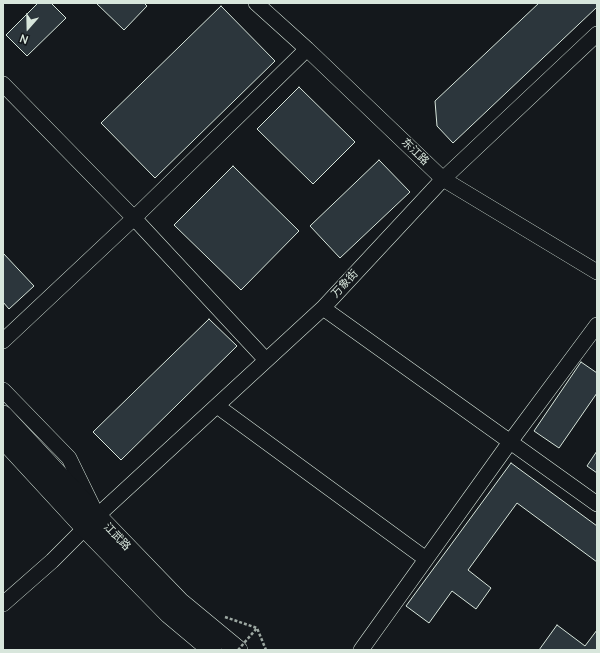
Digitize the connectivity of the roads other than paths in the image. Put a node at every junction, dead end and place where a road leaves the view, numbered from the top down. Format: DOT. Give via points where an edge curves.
graph roads {
  1 [pos="256,3"];
  2 [pos="597,34"];
  3 [pos="307,49"];
  4 [pos="3,84"];
  5 [pos="443,179"];
  6 [pos="134,218"];
  7 [pos="597,272"];
  8 [pos="323,308"];
  9 [pos="597,325"];
  10 [pos="3,340"];
  11 [pos="266,360"];
  12 [pos="3,390"];
  13 [pos="217,406"];
  14 [pos="3,415"];
  15 [pos="3,439"];
  16 [pos="510,442"];
  17 [pos="597,504"];
  18 [pos="91,522"];
  19 [pos="426,558"];
  20 [pos="3,604"];
  21 [pos="212,650"];
  22 [pos="238,650"];
  23 [pos="361,650"];
  1 -- 3 [label="street, 东江路"];
  2 -- 5 [label="street, 万象街"];
  3 -- 5 [label="street, 东江路"];
  3 -- 6 [label="street"];
  4 -- 6 [label="street"];
  5 -- 7 [label="street, 东江路"];
  5 -- 8 [label="street, 万象街"];
  6 -- 10 [label="street"];
  6 -- 11 [label="street"];
  8 -- 11 [label="street, 万象街"];
  8 -- 16 [label="street"];
  9 -- 16 [label="street"];
  11 -- 13 [label="street, 万象街"];
  12 -- 18 [label="street" via="69,458"];
  13 -- 18 [label="street, 万象街"];
  13 -- 19 [label="street"];
  14 -- 18 [label="main road, 江武路"];
  15 -- 18 [label="main road, 江武路"];
  16 -- 17 [label="street"];
  16 -- 19 [label="street"];
  18 -- 20 [label="street, 万象街"];
  18 -- 21 [label="main road, 江武路" via="169,614"];
  18 -- 22 [label="main road, 江武路"];
  19 -- 23 [label="street"];
}
